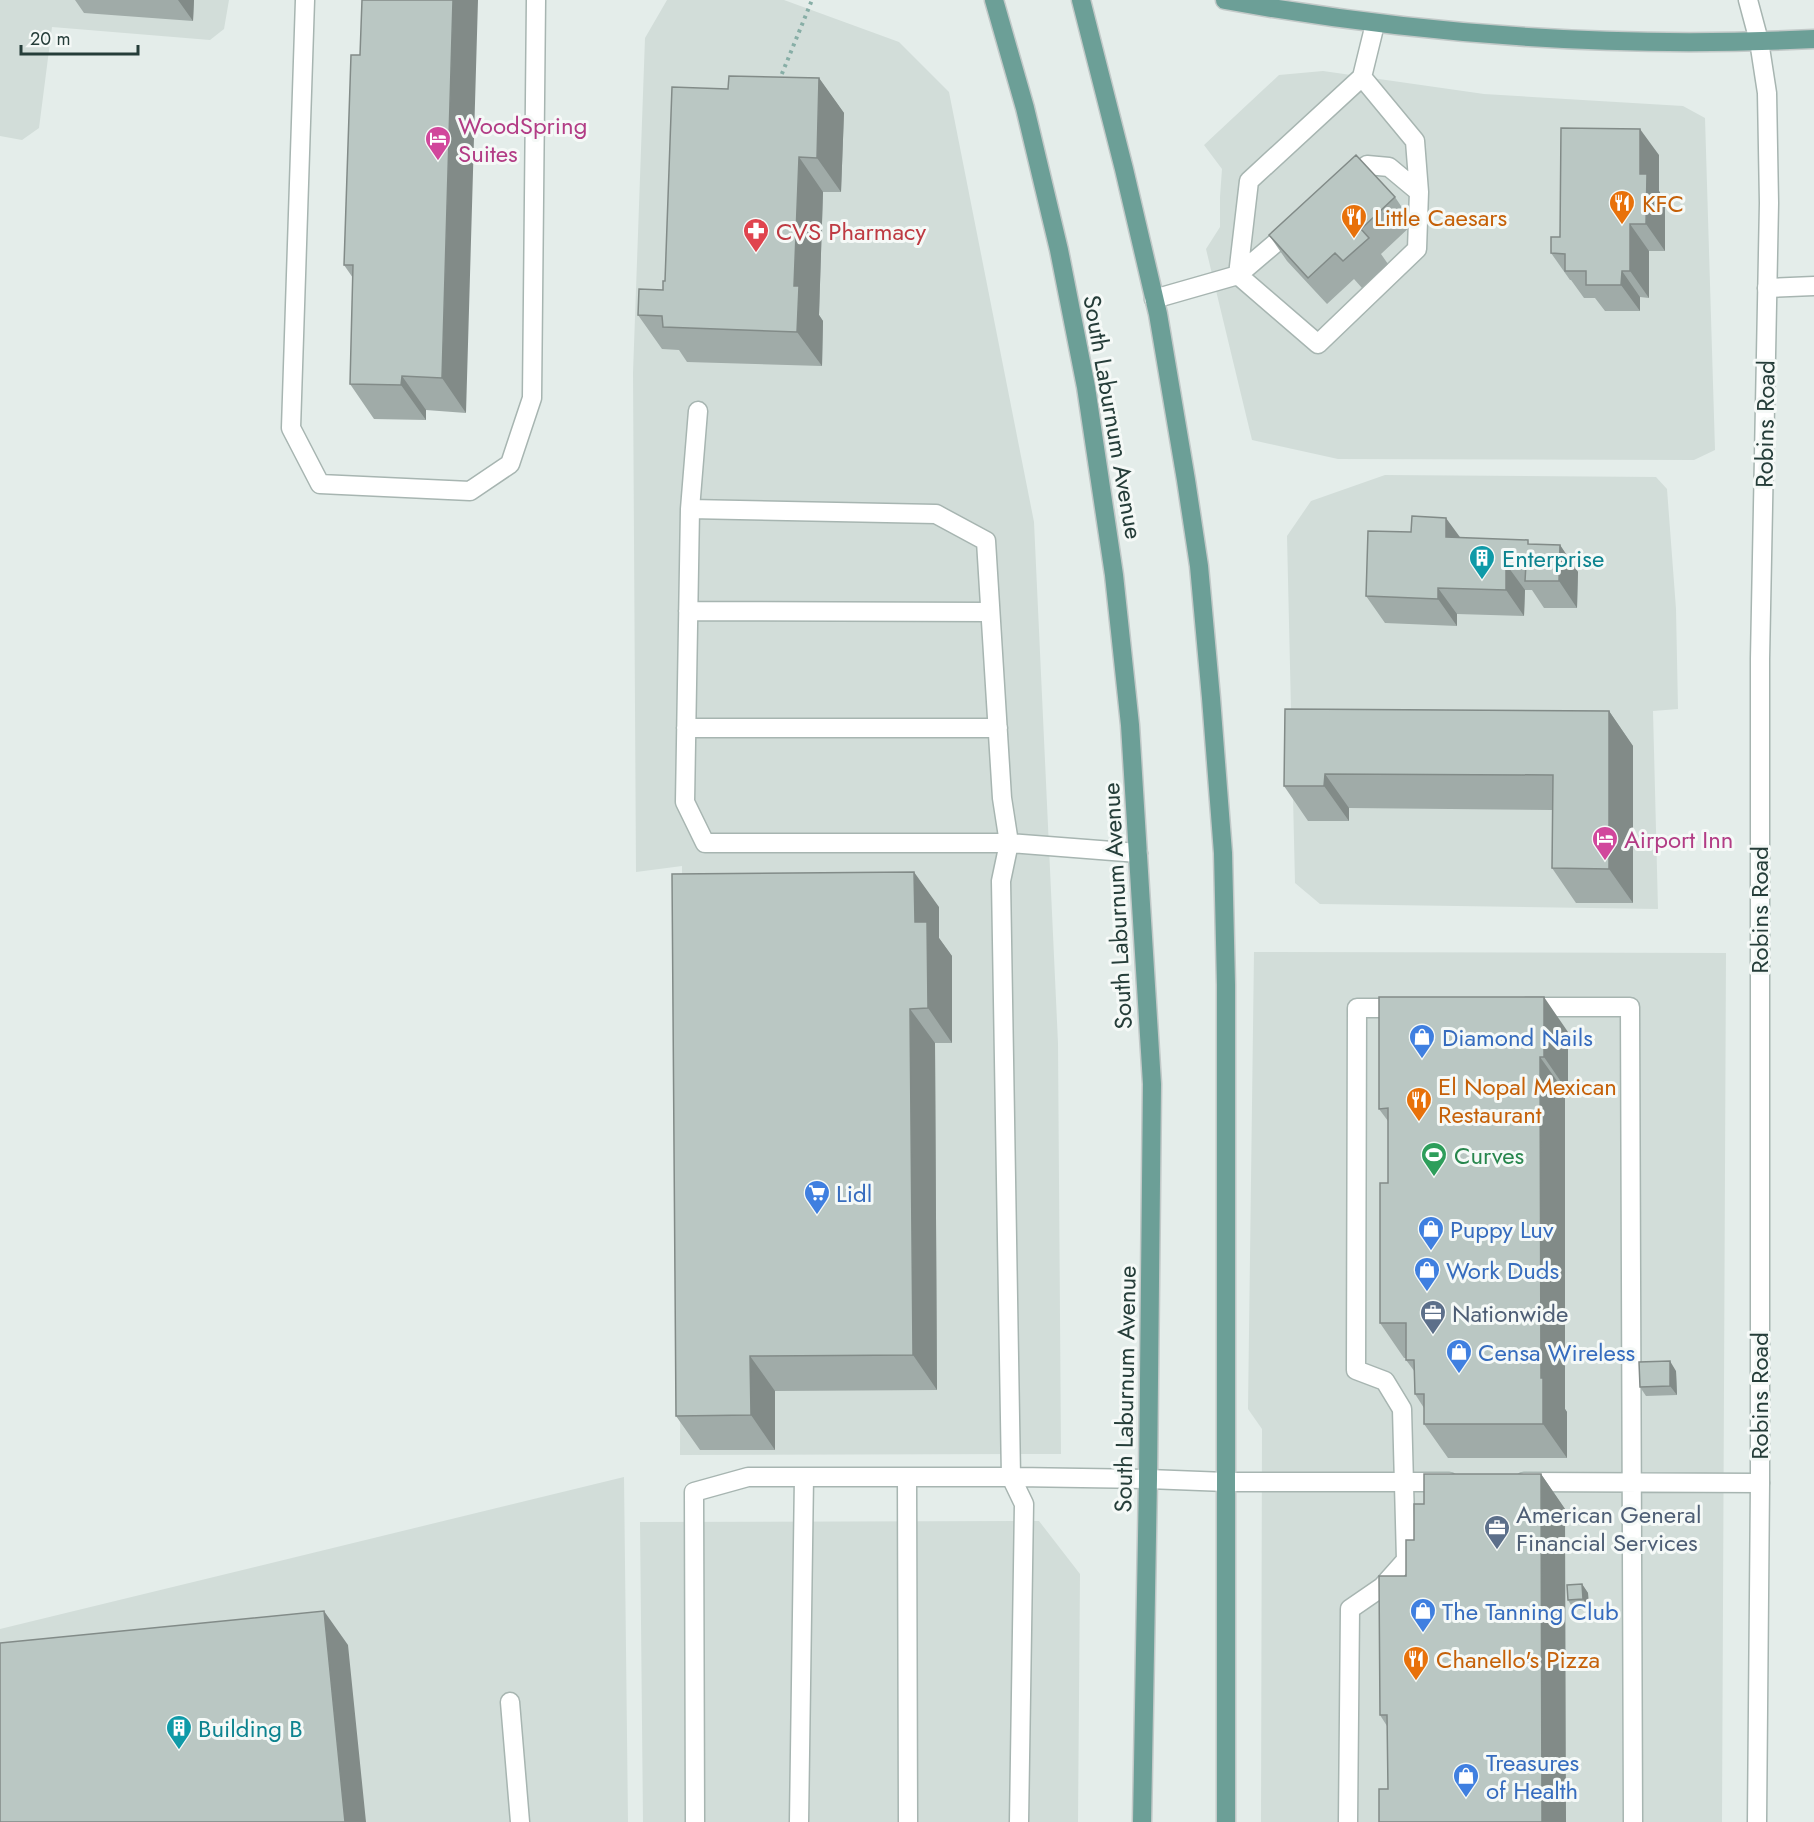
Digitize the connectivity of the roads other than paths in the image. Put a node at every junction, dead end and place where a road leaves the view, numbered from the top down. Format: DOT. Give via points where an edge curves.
graph roads {
  1 [pos="305,0"];
  2 [pos="536,0"];
  3 [pos="994,0"];
  4 [pos="1081,0"];
  5 [pos="1225,0"];
  6 [pos="1748,0"];
  7 [pos="1375,24"];
  8 [pos="1814,39"];
  9 [pos="1759,41"];
  10 [pos="1362,77"];
  11 [pos="1419,192"];
  12 [pos="1333,195"];
  13 [pos="1307,217"];
  14 [pos="1238,276"];
  15 [pos="1814,286"];
  16 [pos="1767,288"];
  17 [pos="1155,299"];
  18 [pos="698,411"];
  19 [pos="690,509"];
  20 [pos="688,611"];
  21 [pos="990,612"];
  22 [pos="686,728"];
  23 [pos="998,728"];
  24 [pos="1009,843"];
  25 [pos="1138,853"];
  26 [pos="1417,1008"];
  27 [pos="1512,1008"];
  28 [pos="804,1477"];
  29 [pos="907,1477"];
  30 [pos="1011,1477"];
  31 [pos="1148,1479"];
  32 [pos="1226,1482"];
  33 [pos="1403,1482"];
  34 [pos="1472,1482"];
  35 [pos="1506,1482"];
  36 [pos="1632,1482"];
  37 [pos="1760,1483"];
  38 [pos="510,1702"];
  39 [pos="520,1822"];
  40 [pos="696,1822"];
  41 [pos="800,1822"];
  42 [pos="908,1822"];
  43 [pos="1019,1822"];
  44 [pos="1142,1822"];
  45 [pos="1226,1822"];
  46 [pos="1348,1822"];
  47 [pos="1633,1822"];
  48 [pos="1757,1822"];
  1 -- 2 [label="street" via="291,428 320,484 470,491 510,464 532,398"];
  3 -- 25 [label="main road, South Laburnum Avenue" via="1059,250 1095,439 1130,725"];
  4 -- 17 [label="main road"];
  5 -- 7 [label="main road"];
  6 -- 9 [label="street, Robins Road"];
  7 -- 9 [label="main road" via="1611,42"];
  7 -- 10 [label="street"];
  8 -- 9 [label="main road"];
  9 -- 16 [label="street, Robins Road" via="1767,93"];
  10 -- 11 [label="street" via="1415,141"];
  10 -- 14 [label="street" via="1249,181"];
  11 -- 12 [label="street" via="1389,167 1367,165"];
  11 -- 14 [label="street" via="1417,249 1317,344"];
  13 -- 14 [label="street"];
  14 -- 17 [label="street"];
  15 -- 16 [label="street"];
  16 -- 37 [label="street, Robins Road" via="1760,682"];
  17 -- 32 [label="main road" via="1198,566 1222,853 1226,985"];
  18 -- 19 [label="street"];
  19 -- 20 [label="street"];
  19 -- 21 [label="street" via="936,514 986,541"];
  20 -- 21 [label="street"];
  20 -- 22 [label="street"];
  21 -- 23 [label="street"];
  22 -- 23 [label="street"];
  22 -- 24 [label="street" via="685,802 705,843"];
  23 -- 24 [label="street"];
  24 -- 25 [label="street"];
  24 -- 30 [label="street" via="1001,881"];
  25 -- 31 [label="main road, South Laburnum Avenue" via="1152,1084"];
  26 -- 33 [label="street" via="1357,1008 1356,1370 1385,1381 1402,1409"];
  27 -- 36 [label="street" via="1630,1007"];
  28 -- 29 [label="street"];
  28 -- 40 [label="street" via="748,1477 694,1492"];
  28 -- 41 [label="street"];
  29 -- 30 [label="street"];
  29 -- 42 [label="street"];
  30 -- 31 [label="street"];
  30 -- 43 [label="street" via="1024,1504"];
  31 -- 32 [label="street"];
  31 -- 44 [label="main road, South Laburnum Avenue"];
  32 -- 33 [label="street"];
  32 -- 45 [label="main road"];
  33 -- 34 [label="street"];
  33 -- 46 [label="street" via="1406,1560 1382,1587 1350,1609"];
  35 -- 36 [label="street"];
  36 -- 37 [label="street"];
  36 -- 47 [label="street"];
  37 -- 48 [label="street, Robins Road"];
  38 -- 39 [label="street"];
}
